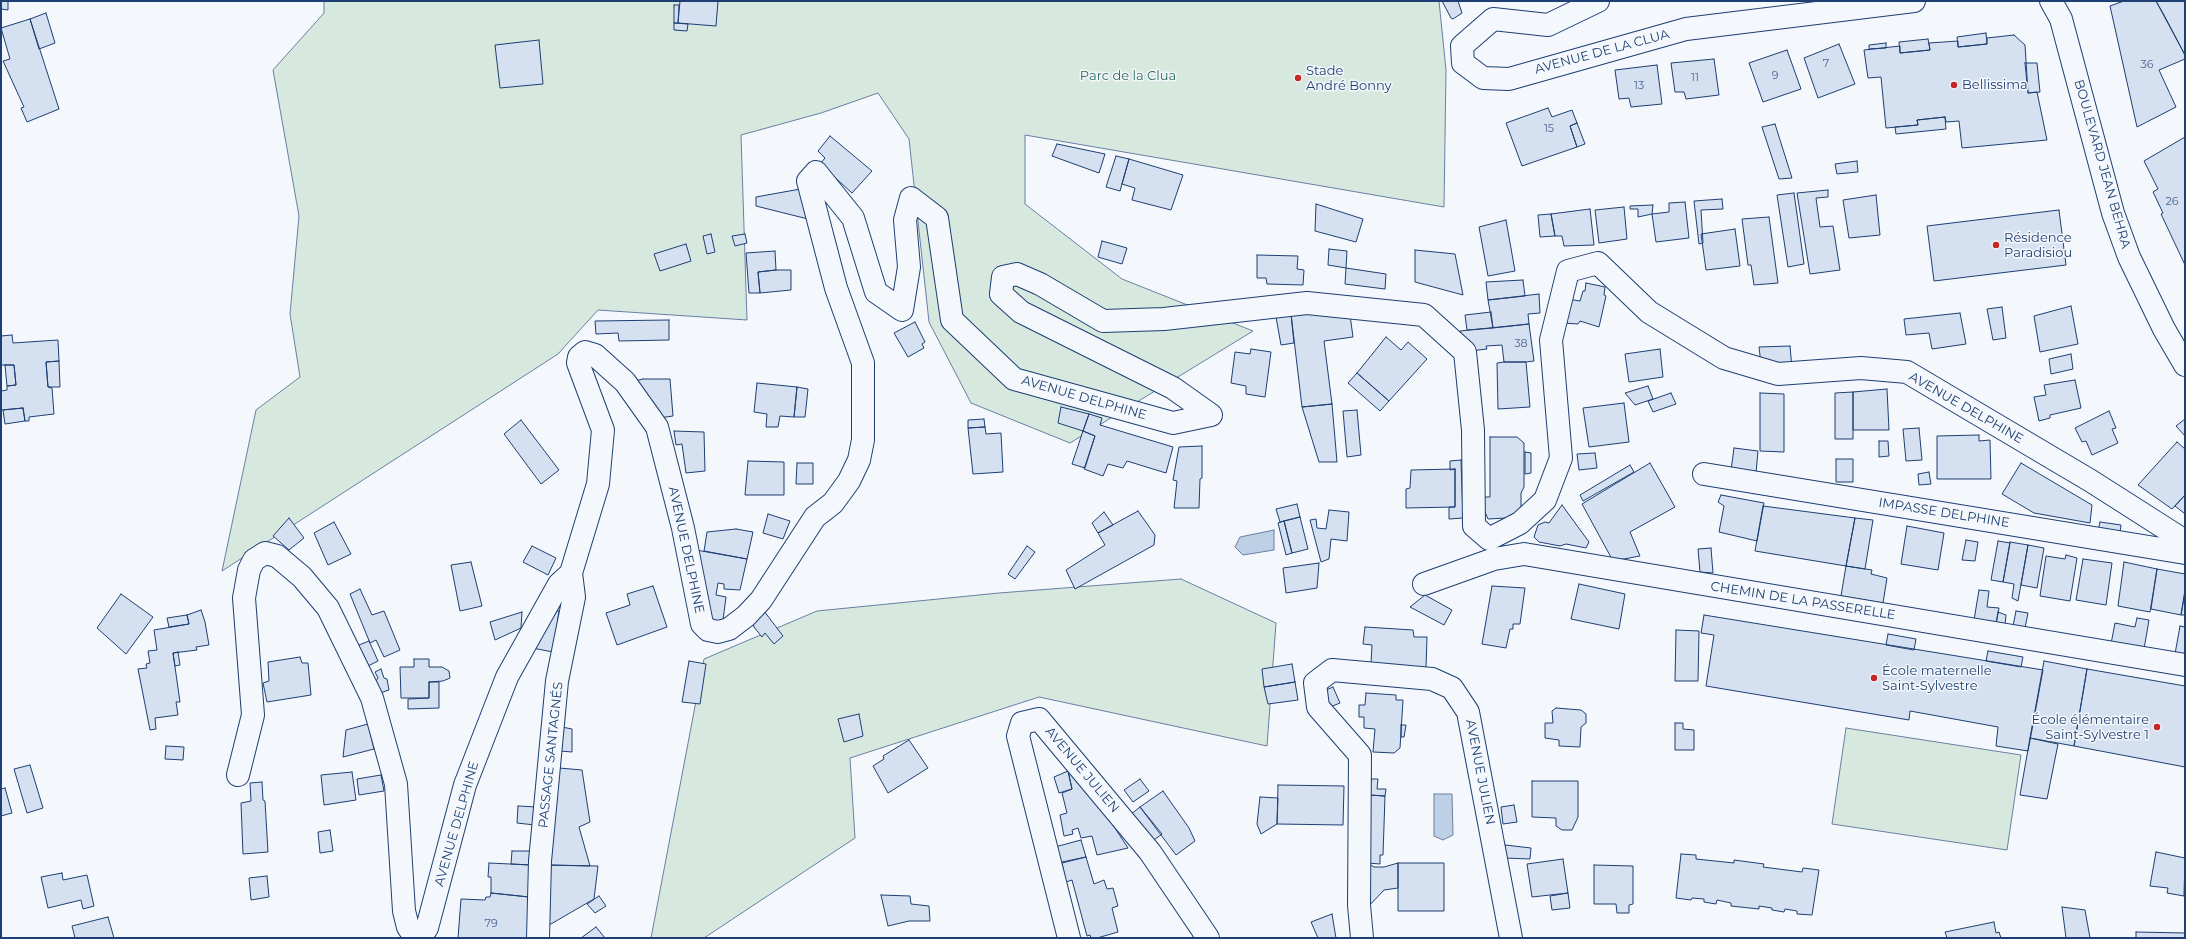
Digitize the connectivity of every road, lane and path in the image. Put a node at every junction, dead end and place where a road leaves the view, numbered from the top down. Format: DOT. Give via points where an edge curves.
graph roads {
  1 [pos="1598,1"];
  2 [pos="1914,1"];
  3 [pos="2051,1"];
  4 [pos="2185,366"];
  5 [pos="1704,474"];
  6 [pos="2185,541"];
  7 [pos="2185,553"];
  8 [pos="571,573"];
  9 [pos="1424,584"];
  10 [pos="2185,665"];
  11 [pos="238,775"];
  12 [pos="538,938"];
  13 [pos="1069,938"];
  14 [pos="1208,938"];
  15 [pos="1362,938"];
  16 [pos="1511,938"];
  1 -- 2 [label="street, AVENUE DE LA CLUA" via="1548,25 1493,19 1462,46 1463,63 1483,78 1509,79 1686,29"];
  3 -- 4 [label="street, BOULEVARD JEAN BEHRA" via="2061,19 2113,213 2129,257"];
  5 -- 7 [label="street, IMPASSE DELPHINE"];
  6 -- 8 [label="street, AVENUE DELPHINE" via="2091,481 1907,372 1861,368 1778,374 1724,358 1649,312 1598,263 1568,271 1551,340 1561,458 1545,500 1520,523 1489,539 1474,526 1473,430 1465,352 1424,315 1307,303 1164,319 1102,321 1017,274 1003,277 1001,294 1020,312 1173,388 1211,415 1173,423 1014,379 952,320 937,218 911,198 905,220 909,267 902,310 876,292 853,218 816,172 808,181 836,288 863,363 862,440 859,460 849,481 833,503 815,517 761,600 746,616 729,629 718,632 708,630 702,624 683,528 657,427 625,382 595,355 585,352 579,357 578,363 603,430 598,484"];
  8 -- 11 [label="street, AVENUE DELPHINE" via="559,584 507,677 466,784 427,928 422,934 412,934 404,912 396,784 372,698 328,608 302,577 277,556 266,553 254,560 249,570 244,598 253,715"];
  8 -- 12 [label="street, PASSAGE SANTAGNÉS" via="574,597 557,681 540,861"];
  9 -- 10 [label="street, CHEMIN DE LA PASSERELLE" via="1494,559 1524,554"];
  13 -- 14 [label="street, AVENUE JULIEN" via="1018,736 1022,723 1038,719 1150,852"];
  15 -- 16 [label="street, AVENUE JULIEN" via="1359,905 1360,755 1318,707 1315,683 1332,670 1432,679 1452,688 1468,712"];
}
